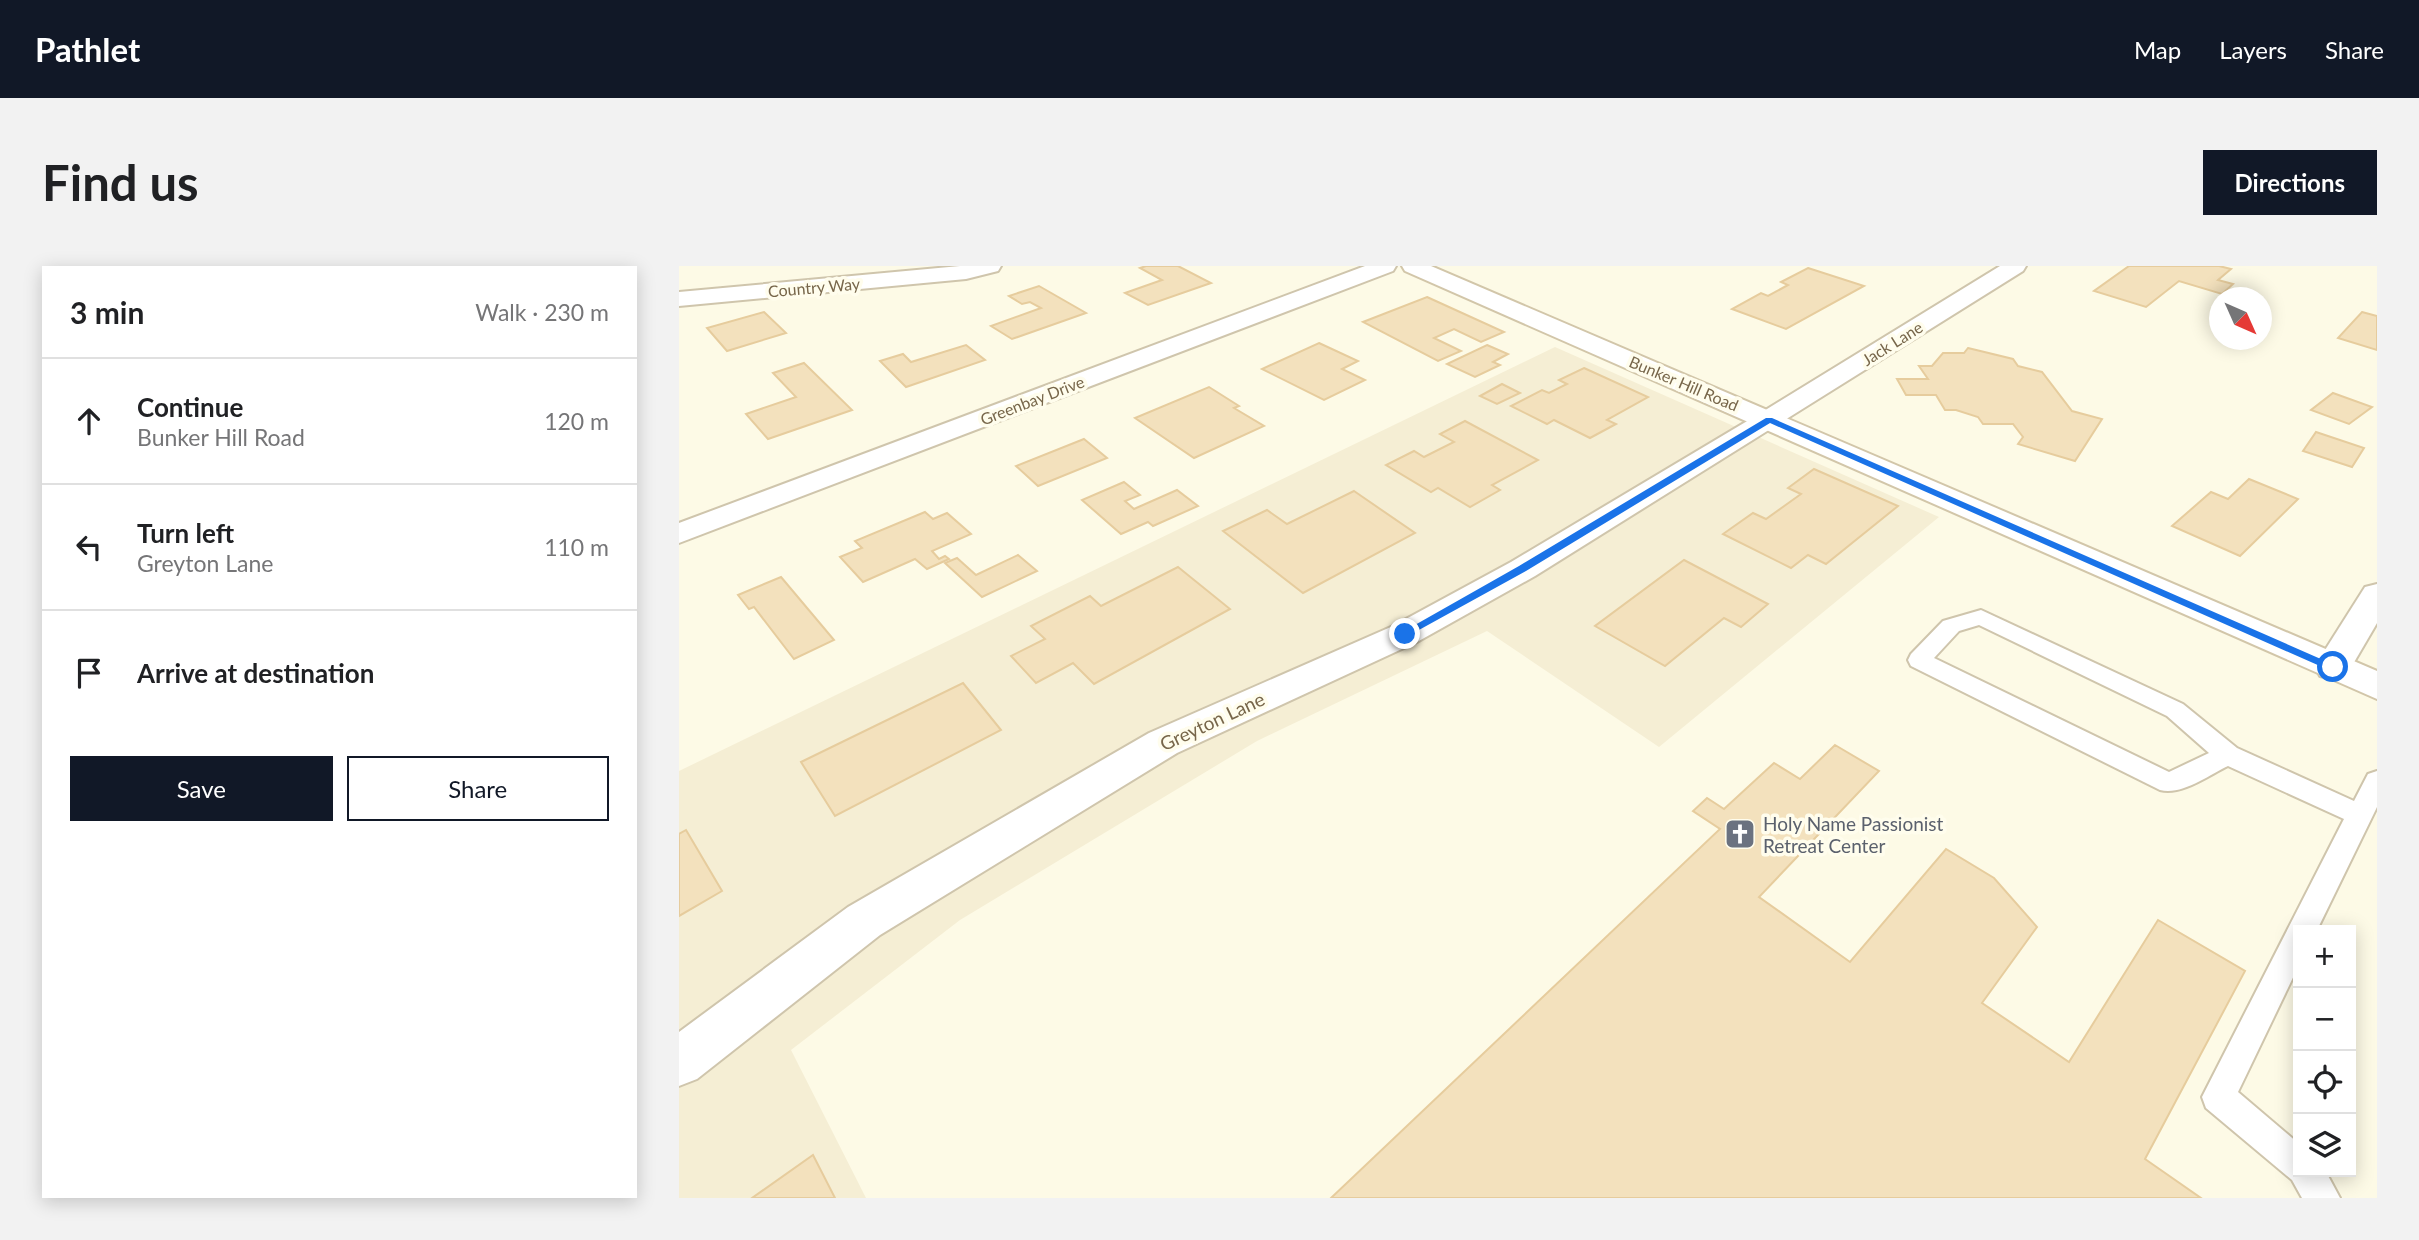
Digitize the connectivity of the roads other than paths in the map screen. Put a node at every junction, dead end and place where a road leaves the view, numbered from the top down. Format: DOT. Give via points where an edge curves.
graph roads {
  1 [pos="990,266"];
  2 [pos="1385,266"];
  3 [pos="1413,266"];
  4 [pos="2015,266"];
  5 [pos="679,299"];
  6 [pos="1769,420"];
  7 [pos="679,534"];
  8 [pos="2377,594"];
  9 [pos="2333,667"];
  10 [pos="2377,686"];
  11 [pos="2228,755"];
  12 [pos="2377,781"];
  13 [pos="2360,815"];
  14 [pos="2305,925"];
  15 [pos="2293,947"];
  16 [pos="679,1062"];
  17 [pos="2293,1161"];
  18 [pos="2309,1177"];
  19 [pos="2322,1198"];
  1 -- 5 [label="street, Country Way"];
  2 -- 7 [label="street, Greenbay Drive"];
  3 -- 6 [label="street, Bunker Hill Road"];
  4 -- 6 [label="street, Jack Lane"];
  6 -- 9 [label="street, Bunker Hill Road"];
  6 -- 16 [label="street, Greyton Lane" via="1523,569 1405,634 1163,743 864,921"];
  8 -- 9 [label="street"];
  9 -- 10 [label="street, Bunker Hill Road"];
  11 -- 11 [label="lane" via="2175,710 1981,617 1951,626 1919,660 2169,783"];
  11 -- 13 [label="lane"];
  12 -- 13 [label="lane"];
  13 -- 14 [label="lane"];
  15 -- 17 [label="lane" via="2218,1097"];
  18 -- 19 [label="lane"];
}
